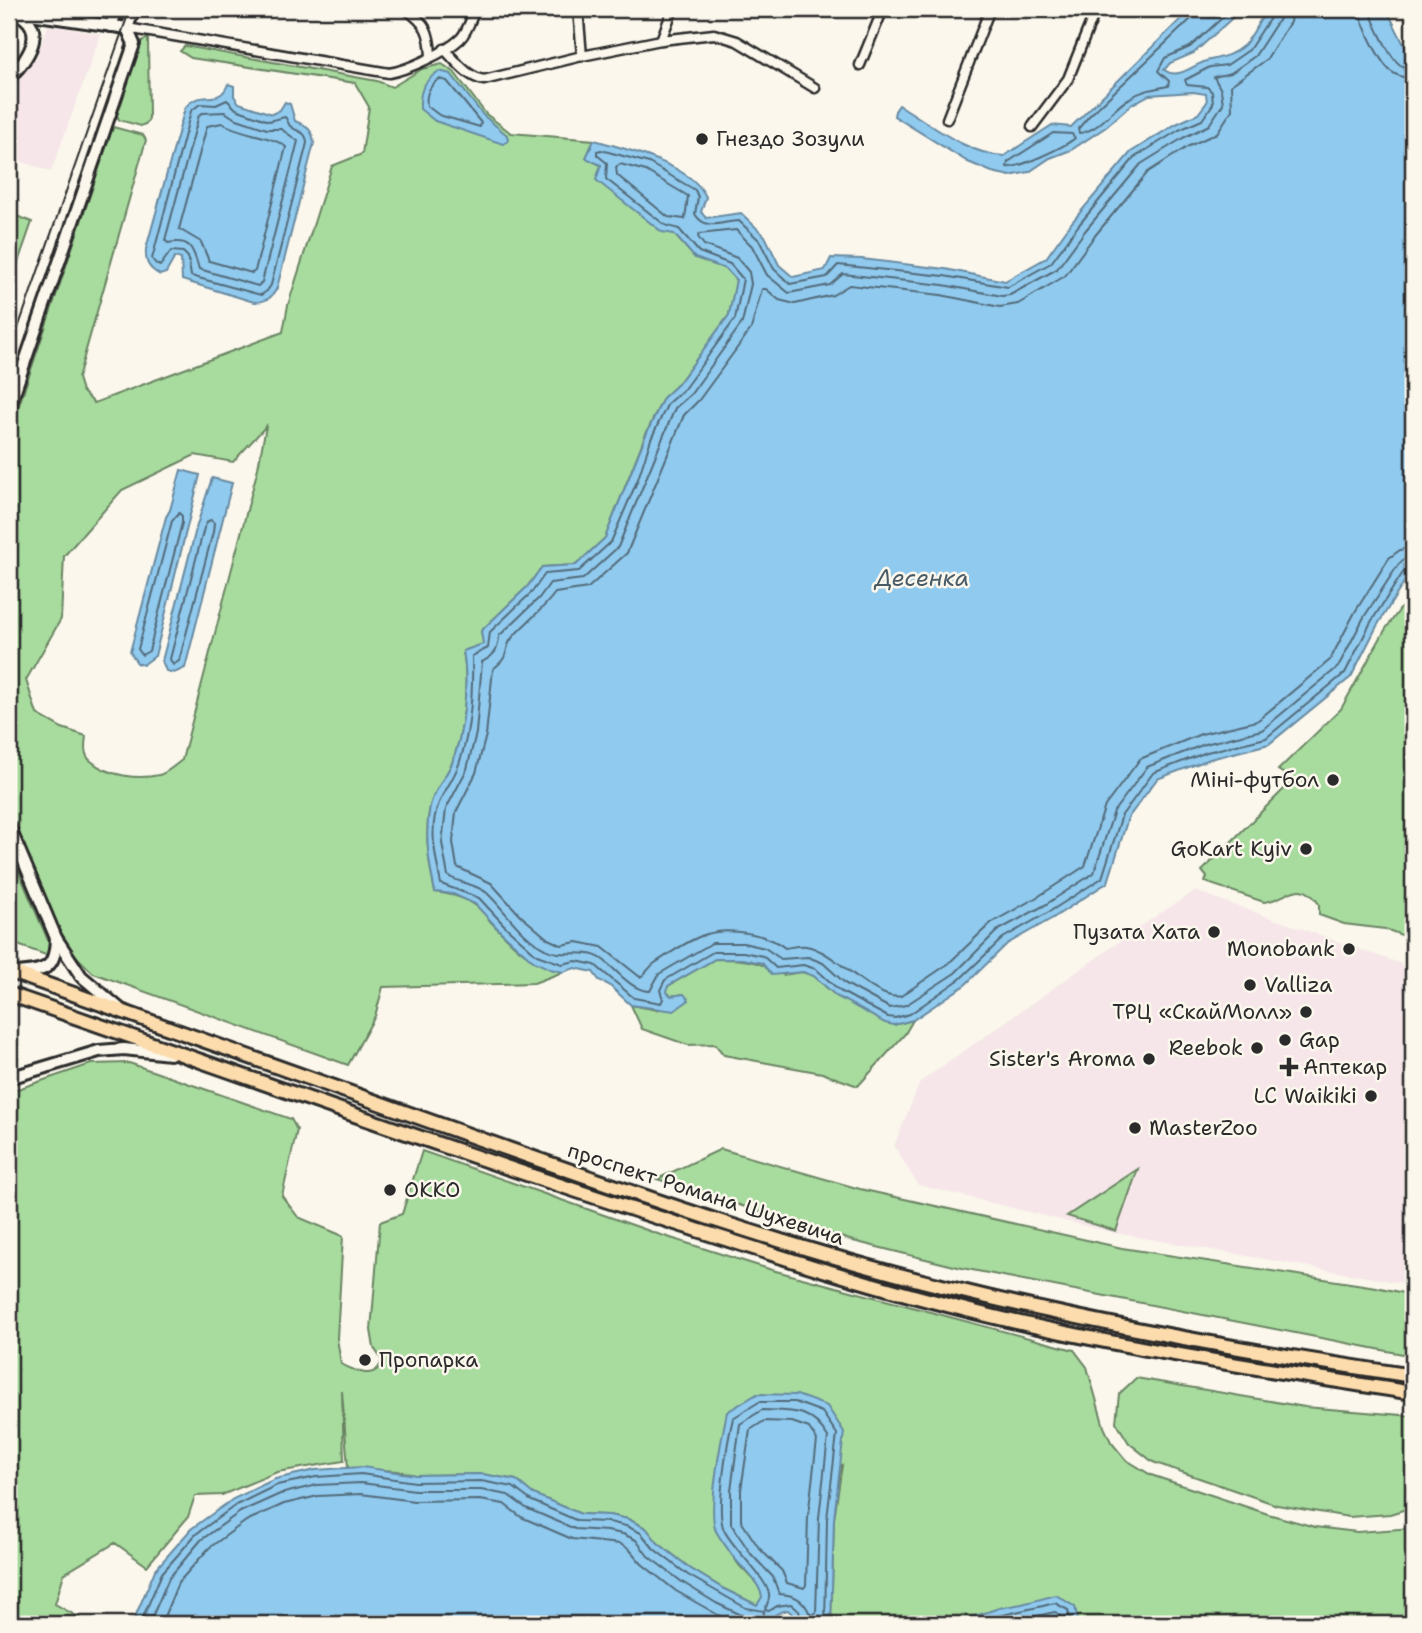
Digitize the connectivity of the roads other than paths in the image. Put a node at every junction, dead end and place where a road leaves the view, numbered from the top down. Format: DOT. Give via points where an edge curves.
graph roads {
  1 [pos="117,9"];
  2 [pos="134,9"];
  3 [pos="406,9"];
  4 [pos="475,9"];
  5 [pos="578,9"];
  6 [pos="673,9"];
  7 [pos="883,9"];
  8 [pos="990,9"];
  9 [pos="1096,9"];
  10 [pos="13,11"];
  11 [pos="49,14"];
  12 [pos="111,26"];
  13 [pos="127,28"];
  14 [pos="33,30"];
  15 [pos="661,40"];
  16 [pos="444,49"];
  17 [pos="431,56"];
  18 [pos="582,56"];
  19 [pos="860,65"];
  20 [pos="9,78"];
  21 [pos="816,88"];
  22 [pos="947,120"];
  23 [pos="1032,127"];
  24 [pos="9,408"];
  25 [pos="9,826"];
  26 [pos="56,938"];
  27 [pos="12,972"];
  28 [pos="9,994"];
  29 [pos="124,1012"];
  30 [pos="188,1056"];
  31 [pos="9,1078"];
  32 [pos="1413,1376"];
  33 [pos="1413,1393"];
  1 -- 12 [label="main road"];
  2 -- 13 [label="main road"];
  3 -- 17 [label="street" via="425,26"];
  4 -- 16 [label="street" via="466,32"];
  5 -- 18 [label="street"];
  6 -- 15 [label="street"];
  7 -- 19 [label="street"];
  8 -- 22 [label="street"];
  9 -- 23 [label="street" via="1068,79"];
  10 -- 11 [label="main road"];
  10 -- 14 [label="main road"];
  11 -- 12 [label="main road"];
  11 -- 14 [label="main road"];
  12 -- 13 [label="main road"];
  13 -- 17 [label="street" via="389,73"];
  13 -- 24 [label="main road" via="134,44"];
  14 -- 20 [label="main road" via="30,52"];
  15 -- 18 [label="street"];
  15 -- 21 [label="street" via="714,34 726,37"];
  16 -- 17 [label="street"];
  16 -- 18 [label="street" via="468,74 484,80"];
  25 -- 26 [label="main road"];
  26 -- 27 [label="main road" via="50,965 42,971"];
  26 -- 29 [label="main road" via="81,975"];
  27 -- 29 [label="main road, проспект Романа Шухевича"];
  28 -- 30 [label="main road, проспект Романа Шухевича"];
  29 -- 32 [label="main road, проспект Романа Шухевича" via="620,1189 912,1278 1267,1354"];
  30 -- 31 [label="main road" via="99,1051"];
  30 -- 33 [label="main road, проспект Романа Шухевича" via="607,1201 946,1305 1207,1361"];
}
